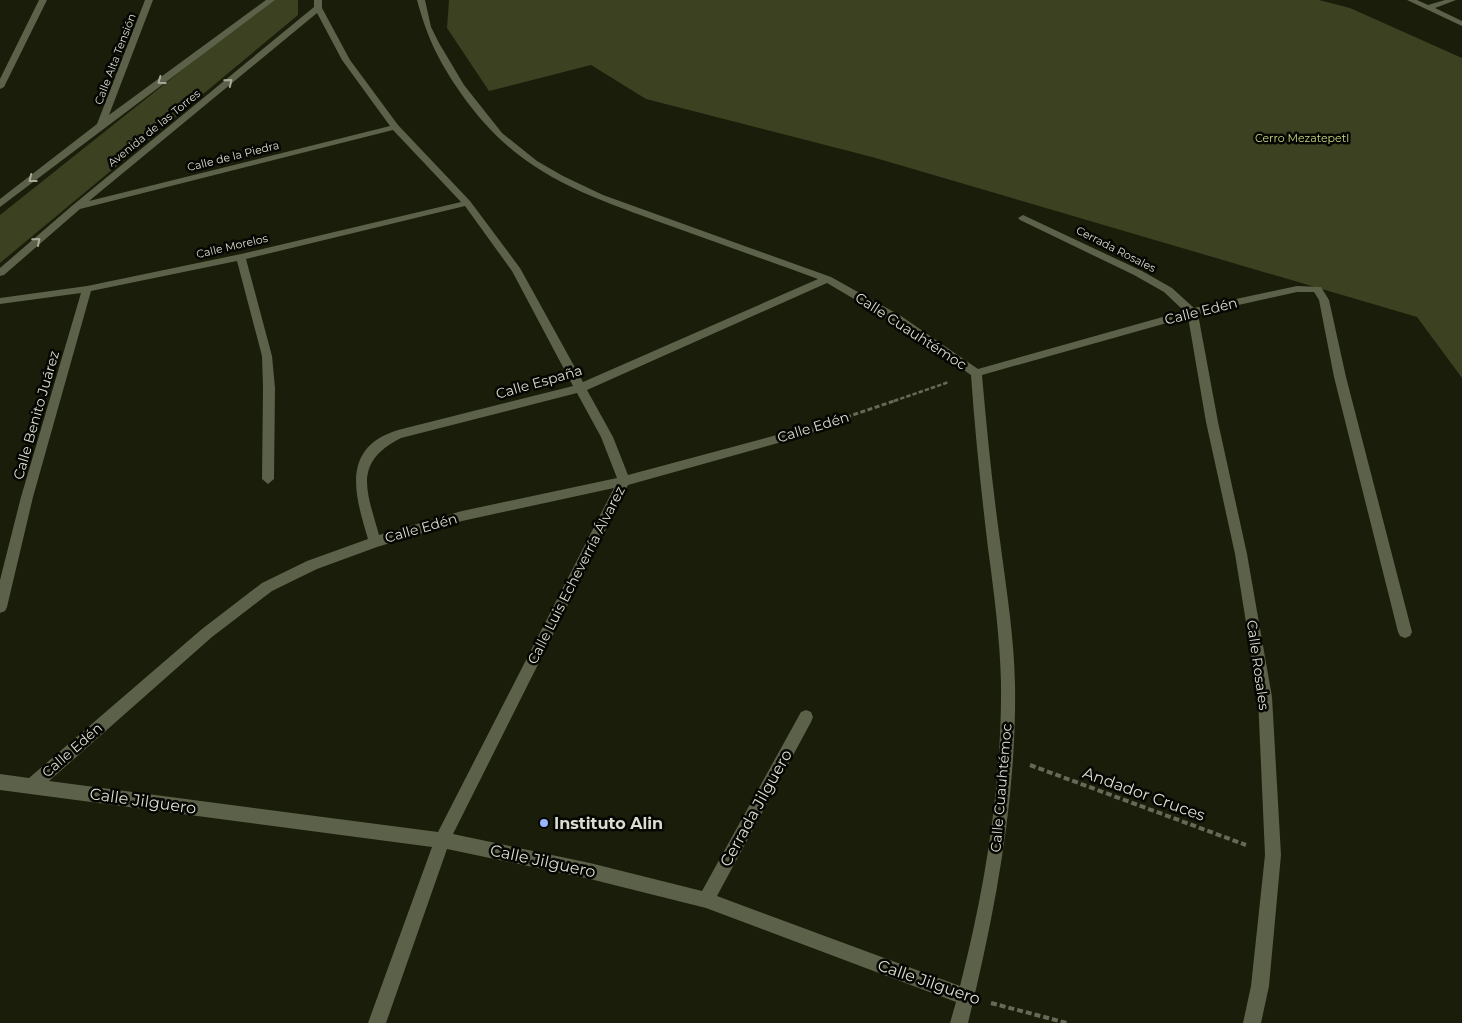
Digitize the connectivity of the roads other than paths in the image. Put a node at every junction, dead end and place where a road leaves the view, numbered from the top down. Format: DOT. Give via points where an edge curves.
graph roads {
  1 [pos="43,0"];
  2 [pos="149,0"];
  3 [pos="271,0"];
  4 [pos="422,0"];
  5 [pos="1411,0"];
  6 [pos="1452,0"];
  7 [pos="318,4"];
  8 [pos="1428,8"];
  9 [pos="1462,24"];
  10 [pos="0,87"];
  11 [pos="101,125"];
  12 [pos="395,127"];
  13 [pos="467,203"];
  14 [pos="0,204"];
  15 [pos="76,207"];
  16 [pos="1023,218"];
  17 [pos="242,257"];
  18 [pos="0,273"];
  19 [pos="827,279"];
  20 [pos="87,289"];
  21 [pos="0,301"];
  22 [pos="1192,312"];
  23 [pos="976,373"];
  24 [pos="580,388"];
  25 [pos="810,430"];
  26 [pos="268,479"];
  27 [pos="624,481"];
  28 [pos="375,542"];
  29 [pos="0,607"];
  30 [pos="1405,632"];
  31 [pos="806,717"];
  32 [pos="0,782"];
  33 [pos="32,786"];
  34 [pos="442,840"];
  35 [pos="706,900"];
  36 [pos="966,997"];
  37 [pos="377,1023"];
  38 [pos="959,1023"];
  39 [pos="1252,1023"];
  1 -- 10 [label="street"];
  2 -- 11 [label="street, Calle Alta Tensión"];
  3 -- 11 [label="street, one-way"];
  4 -- 19 [label="street, Calle Cuauhtémoc" via="428,28 437,47 473,103 500,136 549,172 600,197"];
  5 -- 8 [label="street"];
  6 -- 8 [label="street"];
  7 -- 12 [label="street, Calle Luis Echeverría Álvarez" via="346,60"];
  15 -- 7 [label="street, Avenida de las Torres, one-way"];
  8 -- 9 [label="street"];
  11 -- 14 [label="street, one-way"];
  12 -- 13 [label="street, Calle Luis Echeverría Álvarez"];
  12 -- 15 [label="street, Calle de la Piedra"];
  13 -- 17 [label="street, Calle Morelos"];
  13 -- 24 [label="street, Calle Luis Echeverría Álvarez" via="516,270"];
  18 -- 15 [label="street, Avenida de las Torres, one-way"];
  16 -- 22 [label="street, Cerrada Rosales" via="1138,273 1168,290"];
  17 -- 20 [label="street, Calle Morelos"];
  17 -- 26 [label="street" via="266,356"];
  19 -- 23 [label="street, Calle Cuauhtémoc" via="896,319"];
  19 -- 24 [label="street, Calle España"];
  20 -- 21 [label="street, Calle Morelos"];
  20 -- 29 [label="street, Calle Benito Juárez" via="27,498"];
  22 -- 23 [label="street, Calle Edén"];
  22 -- 30 [label="street, Calle Edén" via="1304,288 1321,293"];
  22 -- 39 [label="street, Calle Rosales" via="1241,554 1265,697 1273,855 1260,986"];
  23 -- 36 [label="street, Calle Cuauhtémoc" via="1004,610 1008,684 1006,756 994,868"];
  24 -- 27 [label="street, Calle Luis Echeverría Álvarez" via="607,437"];
  24 -- 28 [label="street, Calle España" via="382,440 363,461 360,472 362,494"];
  25 -- 27 [label="street, Calle Edén"];
  27 -- 28 [label="street, Calle Edén" via="462,516"];
  27 -- 34 [label="street, Calle Luis Echeverría Álvarez"];
  28 -- 33 [label="street, Calle Edén" via="312,565 266,587 207,632"];
  31 -- 35 [label="street, Cerrada Jilguero"];
  32 -- 33 [label="street, Calle Jilguero"];
  33 -- 34 [label="street, Calle Jilguero"];
  34 -- 35 [label="street, Calle Jilguero" via="590,871"];
  34 -- 37 [label="street, Calle Luis Echeverría Álvarez"];
  35 -- 36 [label="street, Calle Jilguero"];
  36 -- 38 [label="street, Calle Cuauhtémoc"];
}
